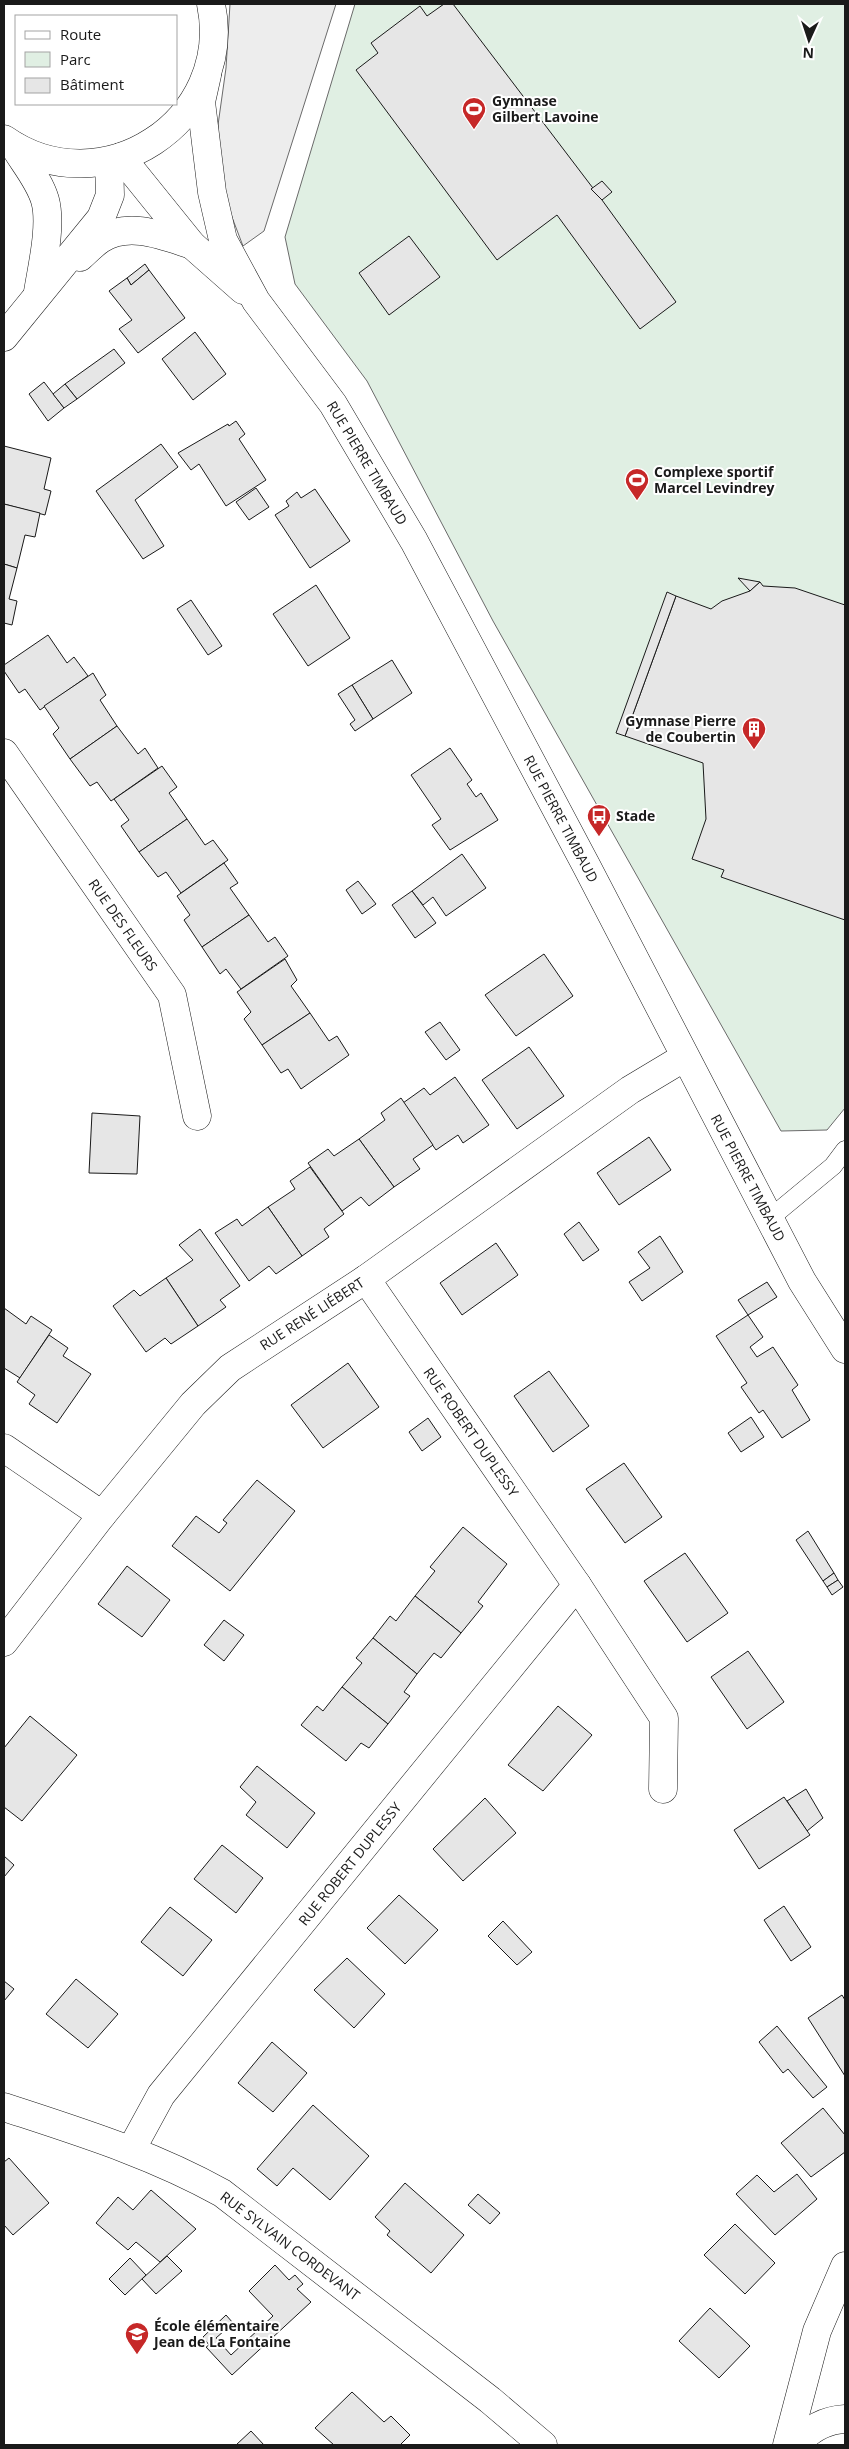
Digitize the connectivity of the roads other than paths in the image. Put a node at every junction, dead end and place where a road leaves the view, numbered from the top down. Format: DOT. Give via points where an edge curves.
graph roads {
  1 [pos="211,4"];
  2 [pos="207,75"];
  3 [pos="9,142"];
  4 [pos="115,159"];
  5 [pos="192,245"];
  6 [pos="38,292"];
  7 [pos="256,301"];
  8 [pos="4,337"];
  9 [pos="4,753"];
  10 [pos="684,1057"];
  11 [pos="197,1116"];
  12 [pos="845,1150"];
  13 [pos="769,1219"];
  14 [pos="366,1279"];
  15 [pos="845,1349"];
  16 [pos="4,1448"];
  17 [pos="102,1515"];
  18 [pos="577,1585"];
  19 [pos="4,1642"];
  20 [pos="663,1789"];
  21 [pos="4,2107"];
  22 [pos="131,2150"];
  23 [pos="845,2266"];
  24 [pos="845,2419"];
  25 [pos="543,2445"];
  26 [pos="787,2445"];
  27 [pos="796,2445"];
  1 -- 2 [label="street" via="214,47"];
  2 -- 4 [label="street" via="193,102 174,126 150,144"];
  2 -- 7 [label="street, RUE PIERRE TIMBAUD" via="202,102 212,192 224,240"];
  3 -- 4 [label="street" via="36,156 60,162 84,164"];
  3 -- 6 [label="street" via="38,184 45,201 47,240"];
  4 -- 5 [label="street, RUE PIERRE TIMBAUD"];
  4 -- 6 [label="street" via="110,195 101,218"];
  5 -- 6 [label="street" via="150,232 129,231 102,238"];
  5 -- 7 [label="street, RUE PIERRE TIMBAUD"];
  6 -- 8 [label="street"];
  7 -- 10 [label="street, RUE PIERRE TIMBAUD" via="333,404 414,541"];
  9 -- 11 [label="street, RUE DES FLEURS" via="172,995"];
  10 -- 13 [label="street, RUE PIERRE TIMBAUD"];
  10 -- 14 [label="street, RUE RENÉ LIÉBERT" via="630,1090"];
  12 -- 13 [label="lane" via="833,1166"];
  13 -- 15 [label="street, RUE PIERRE TIMBAUD" via="802,1281"];
  14 -- 17 [label="street, RUE RENÉ LIÉBERT" via="230,1368 192,1404"];
  14 -- 18 [label="street, RUE ROBERT DUPLESSY"];
  16 -- 17 [label="street"];
  17 -- 19 [label="street, RUE RENÉ LIÉBERT"];
  18 -- 20 [label="street, RUE ROBERT DUPLESSY" via="664,1718"];
  18 -- 22 [label="street, RUE ROBERT DUPLESSY" via="161,2095"];
  21 -- 22 [label="street, RUE SYLVAIN CORDEVANT"];
  22 -- 25 [label="street, RUE SYLVAIN CORDEVANT" via="182,2170 222,2194 490,2400"];
  23 -- 26 [label="street" via="817,2331"];
  24 -- 27 [label="street" via="817,2426"];
}
